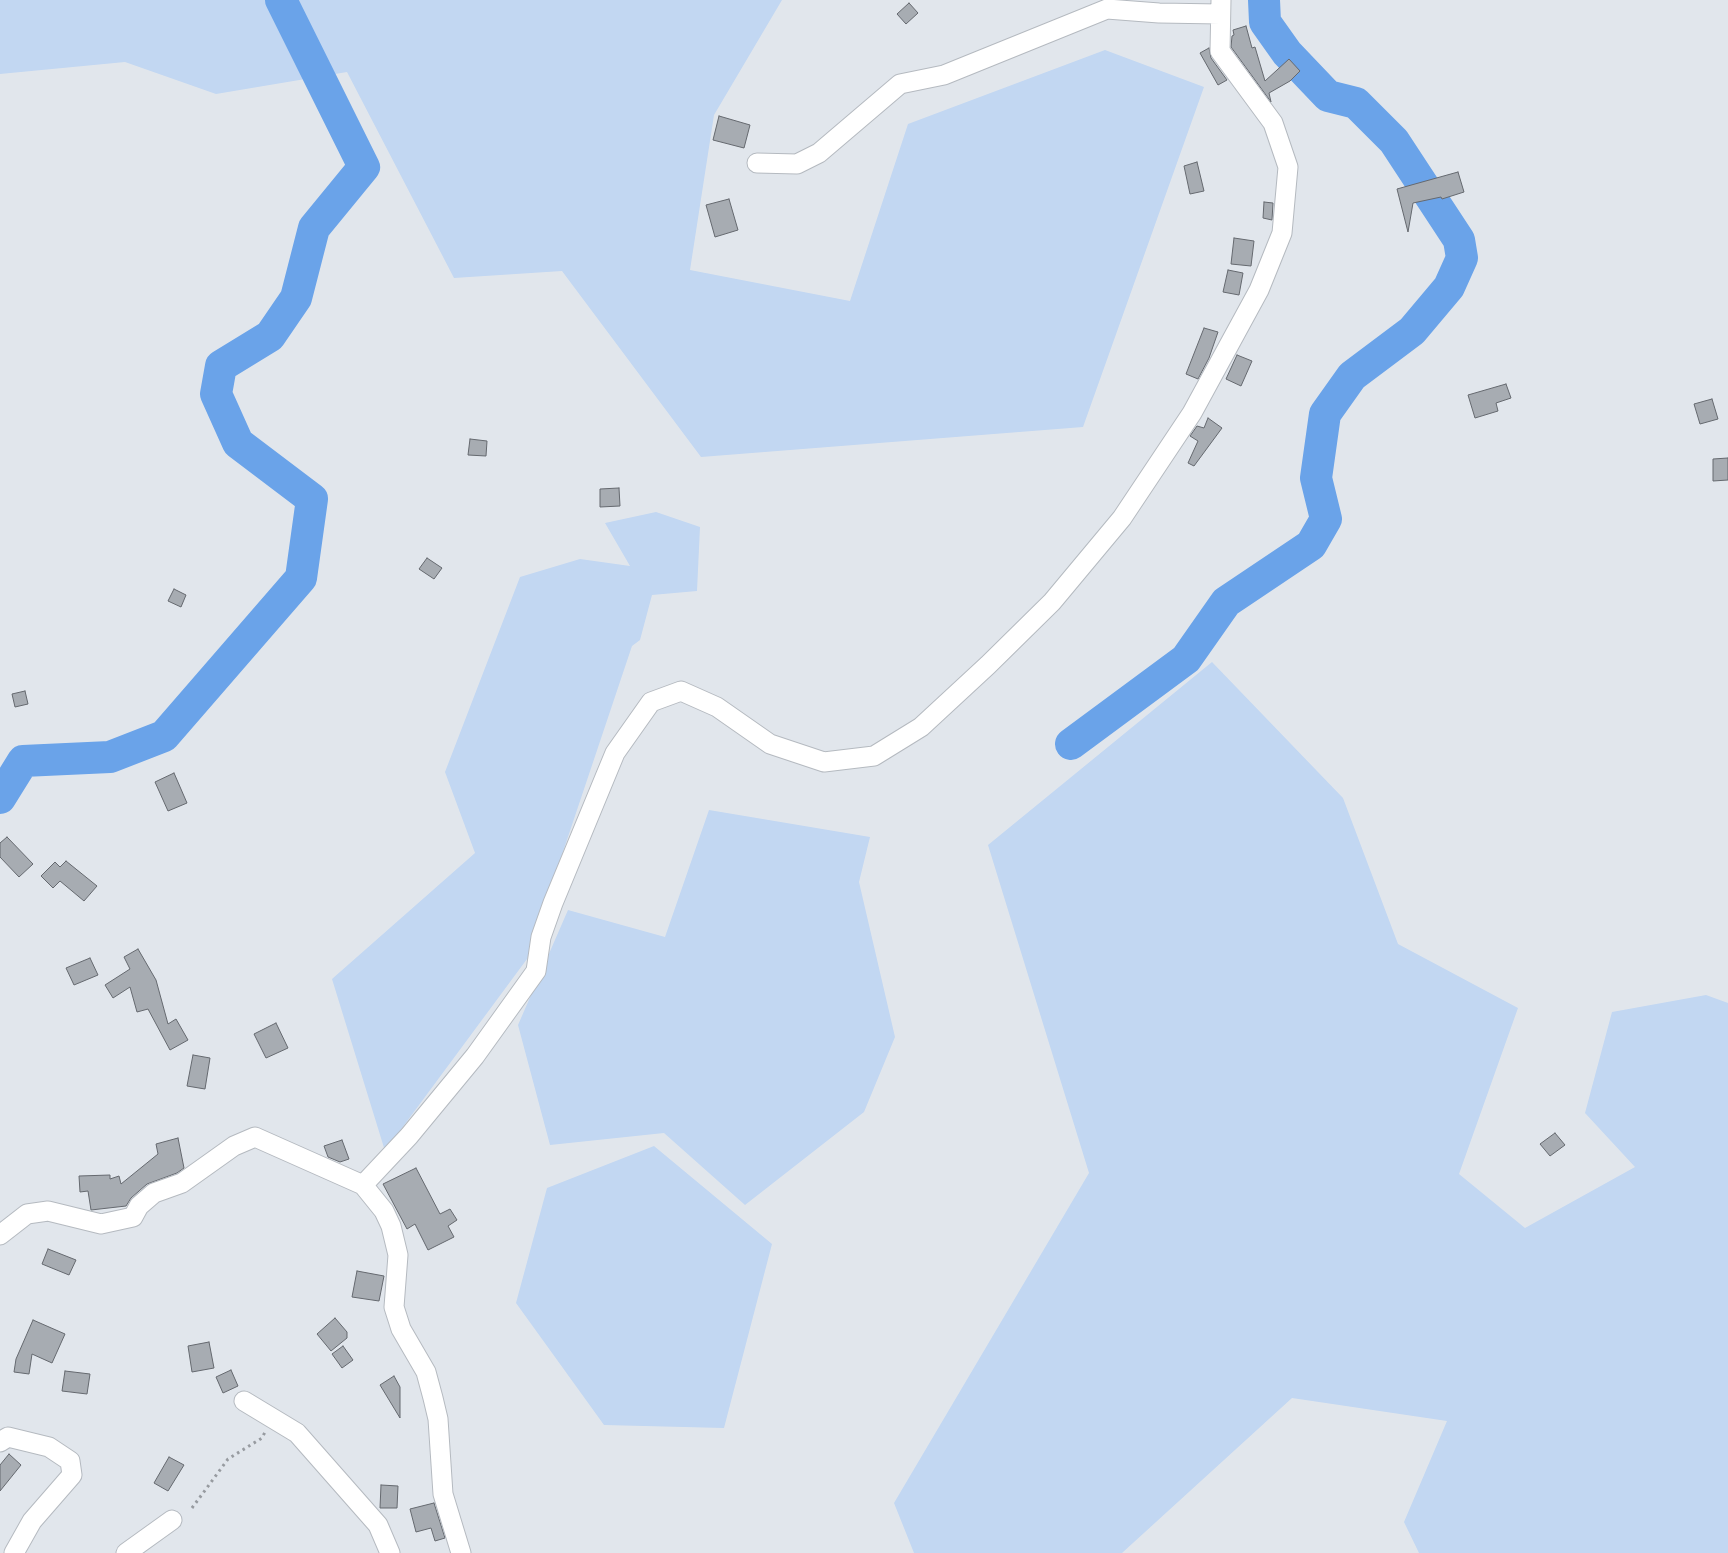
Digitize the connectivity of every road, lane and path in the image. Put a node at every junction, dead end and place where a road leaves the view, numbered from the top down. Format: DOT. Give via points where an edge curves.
graph roads {
  1 [pos="1221,7"];
  2 [pos="757,163"];
  3 [pos="363,1185"];
  4 [pos="0,1235"];
  5 [pos="244,1402"];
  6 [pos="273,1419"];
  7 [pos="0,1442"];
  8 [pos="192,1508"];
  9 [pos="172,1520"];
  10 [pos="456,1551"];
  11 [pos="14,1553"];
  12 [pos="126,1553"];
  13 [pos="390,1553"];
  1 -- 2 [label="street" via="1159,13 1107,9 944,75 900,84 819,153 797,164"];
  1 -- 3 [label="street" via="1220,51 1272,123 1288,167 1282,233 1259,290 1192,413 1122,518 1052,602 988,665 921,728 874,756 824,762 770,744 717,707 681,691 651,702 615,753 553,903 541,937 536,971 475,1056"];
  3 -- 4 [label="street" via="255,1137 234,1146 182,1183 154,1193 133,1217 102,1224 48,1211 27,1214"];
  3 -- 10 [label="street" via="384,1211 391,1226 398,1254 394,1307 401,1329 426,1372 433,1398 438,1419 444,1494"];
  5 -- 6 [label="street"];
  6 -- 8 [label="path" via="262,1438 228,1459"];
  6 -- 13 [label="street" via="297,1433 378,1525"];
  7 -- 11 [label="street" via="8,1437 49,1447 70,1461 72,1475 32,1521"];
  9 -- 12 [label="street"];
}
